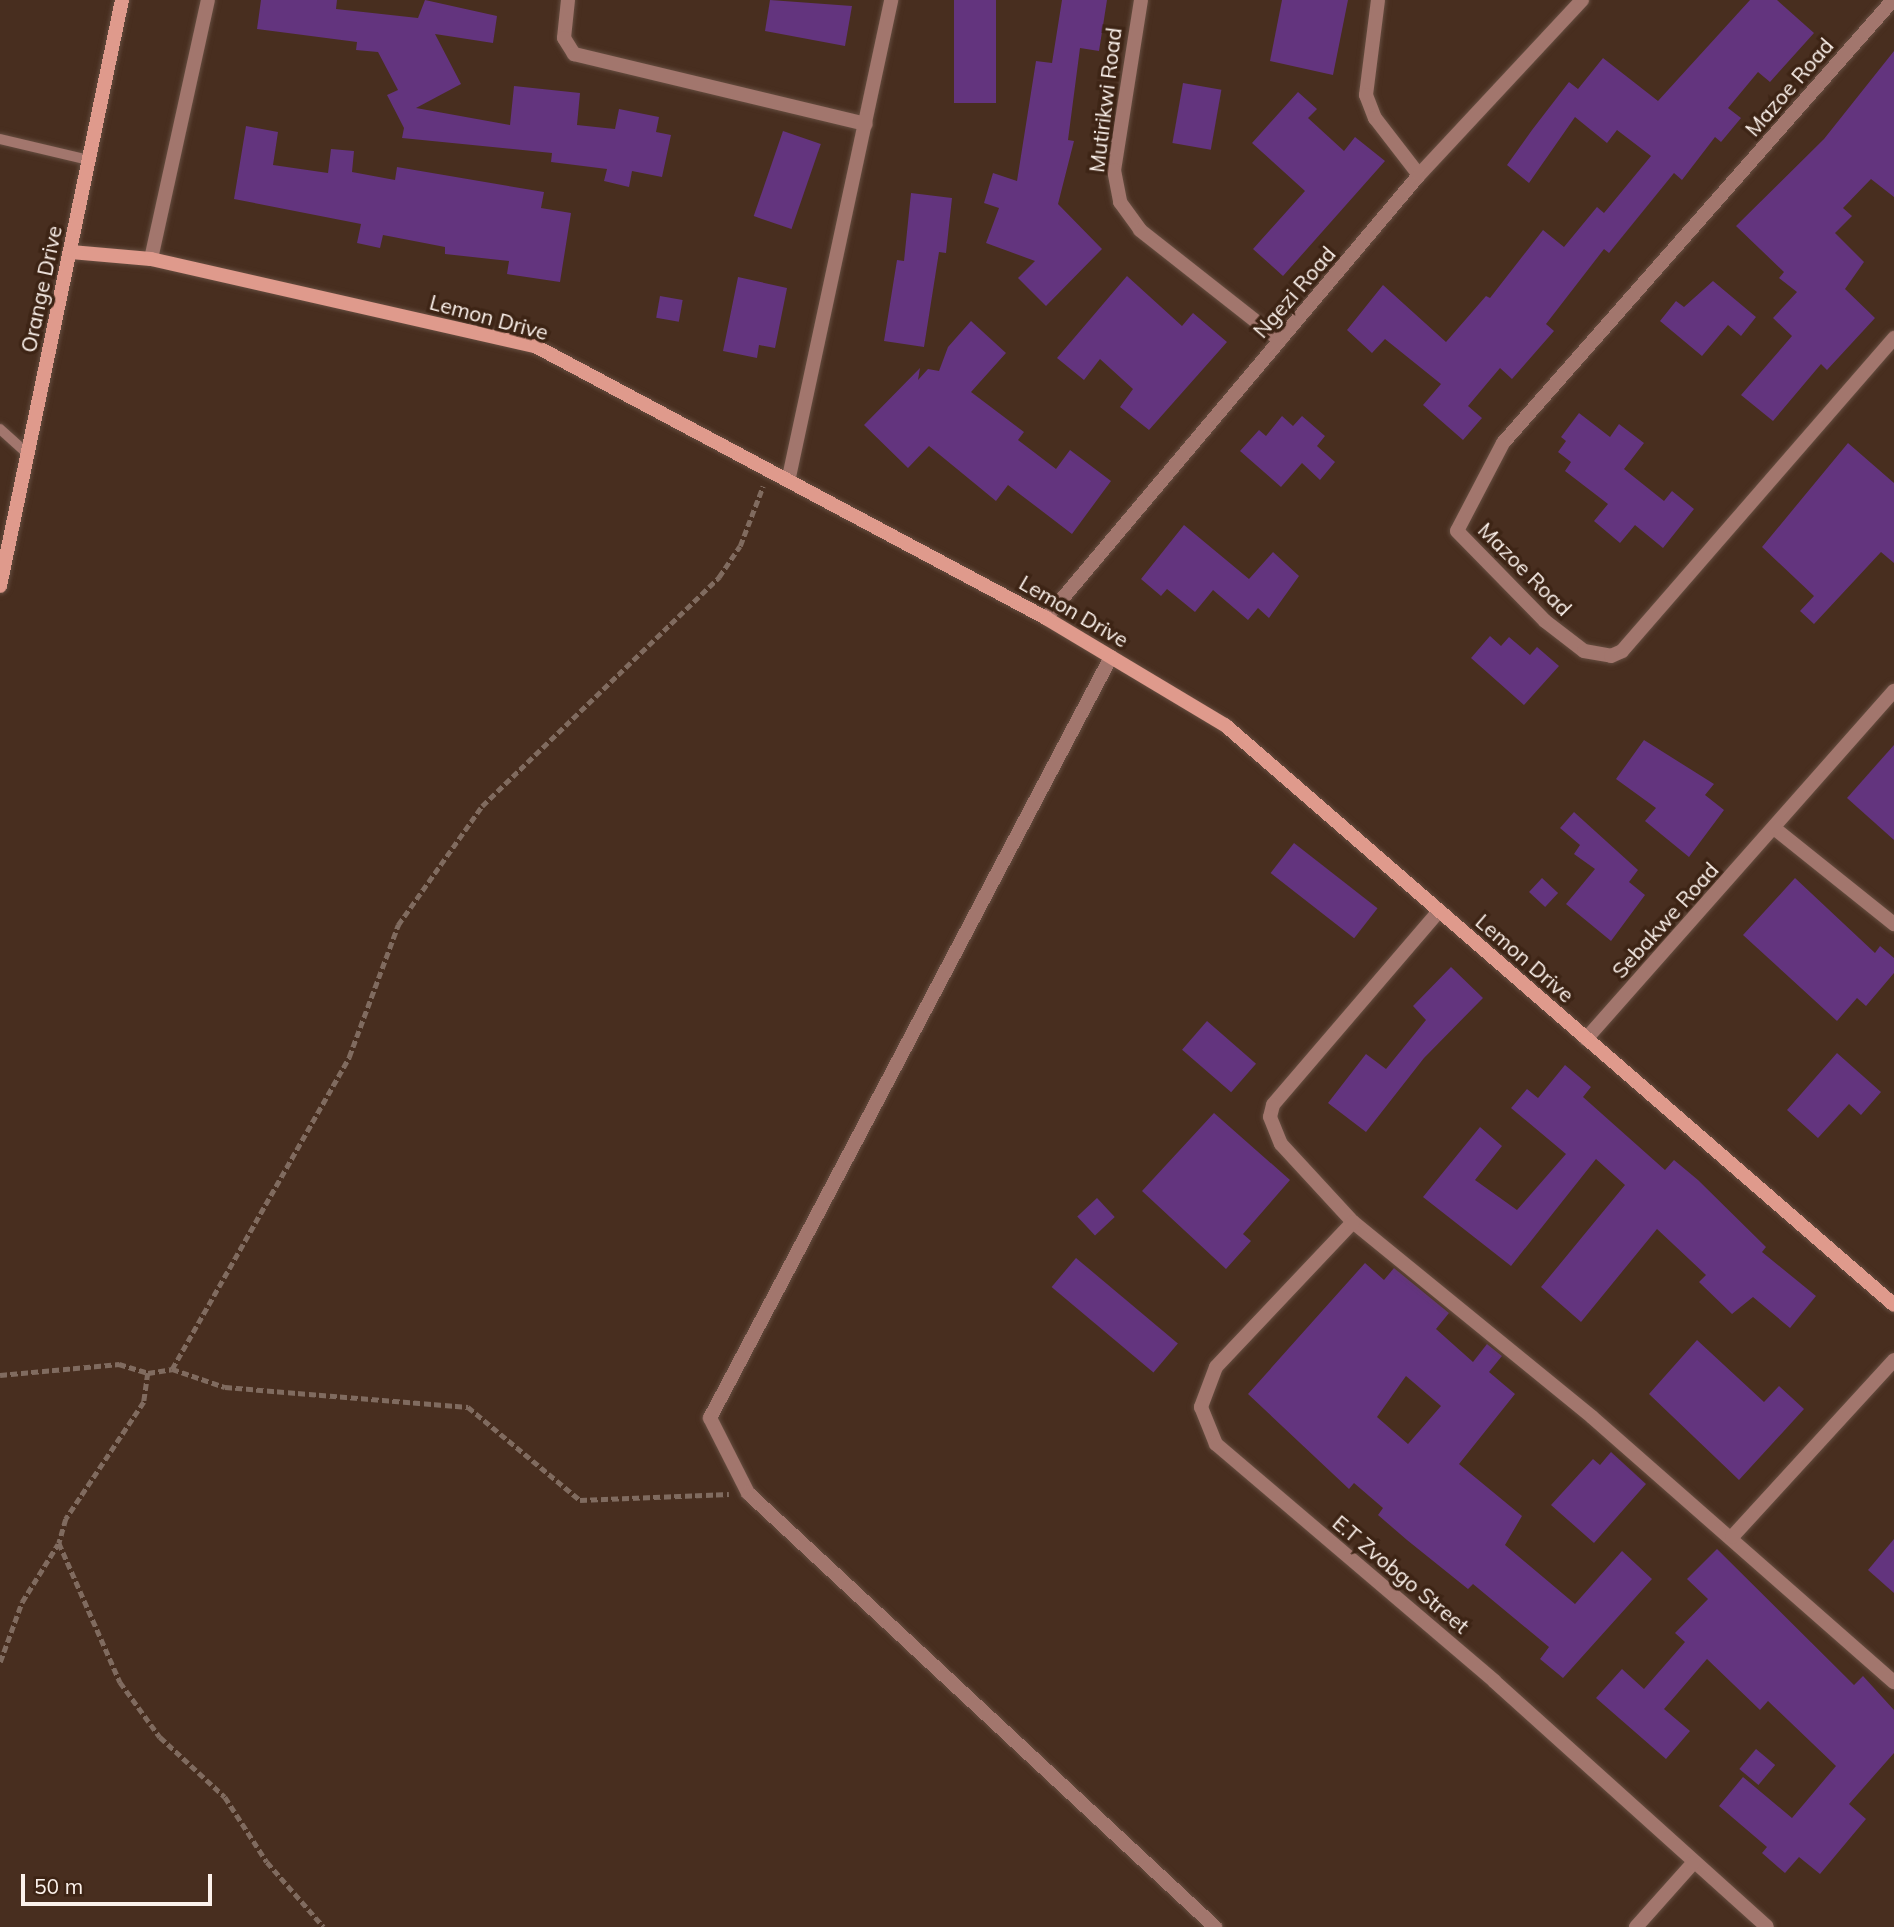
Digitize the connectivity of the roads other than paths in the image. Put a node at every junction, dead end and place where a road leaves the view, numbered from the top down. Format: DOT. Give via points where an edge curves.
graph roads {
  1 [pos="122,0"];
  2 [pos="208,0"];
  3 [pos="568,0"];
  4 [pos="891,0"];
  5 [pos="1141,0"];
  6 [pos="1378,0"];
  7 [pos="1582,0"];
  8 [pos="1894,0"];
  9 [pos="866,124"];
  10 [pos="0,139"];
  11 [pos="89,160"];
  12 [pos="1419,175"];
  13 [pos="71,252"];
  14 [pos="151,259"];
  15 [pos="1894,338"];
  16 [pos="1280,340"];
  17 [pos="0,429"];
  18 [pos="28,454"];
  19 [pos="789,477"];
  20 [pos="0,586"];
  21 [pos="1046,618"];
  22 [pos="1111,657"];
  23 [pos="1894,691"];
  24 [pos="1774,828"];
  25 [pos="1439,911"];
  26 [pos="1894,924"];
  27 [pos="1586,1039"];
  28 [pos="1353,1222"];
  29 [pos="1894,1305"];
  30 [pos="1894,1360"];
  31 [pos="1732,1536"];
  32 [pos="1894,1682"];
  33 [pos="1693,1863"];
  34 [pos="1215,1927"];
  35 [pos="1636,1927"];
  36 [pos="1767,1927"];
  1 -- 11 [label="street, Orange Drive"];
  2 -- 14 [label="street"];
  3 -- 9 [label="street" via="564,38 574,54"];
  4 -- 9 [label="street"];
  5 -- 16 [label="street, Mutirikwi Road" via="1114,170 1120,202 1140,230"];
  6 -- 12 [label="street" via="1366,94 1375,118"];
  7 -- 12 [label="street, Ngezi Road"];
  8 -- 15 [label="street, Mazoe Road" via="1503,443 1457,531 1545,621 1584,651 1611,656 1622,651"];
  9 -- 19 [label="street"];
  10 -- 11 [label="lane"];
  11 -- 13 [label="street, Orange Drive"];
  12 -- 16 [label="street, Ngezi Road"];
  13 -- 14 [label="street, Lemon Drive"];
  13 -- 18 [label="street, Orange Drive"];
  14 -- 19 [label="street, Lemon Drive" via="537,347"];
  16 -- 21 [label="street, Ngezi Road"];
  17 -- 18 [label="lane"];
  18 -- 20 [label="street, Orange Drive"];
  19 -- 21 [label="street, Lemon Drive"];
  21 -- 22 [label="street, Lemon Drive"];
  22 -- 25 [label="street, Lemon Drive" via="1225,725"];
  22 -- 34 [label="street" via="710,1419 748,1493"];
  23 -- 24 [label="street, Sebakwe Road"];
  24 -- 26 [label="street"];
  24 -- 27 [label="street, Sebakwe Road"];
  25 -- 27 [label="street, Lemon Drive"];
  25 -- 28 [label="street" via="1273,1105 1270,1117 1281,1144"];
  27 -- 29 [label="street, Lemon Drive"];
  28 -- 31 [label="street"];
  28 -- 33 [label="street, E.T Zvobgo Street" via="1216,1367 1201,1407 1216,1444 1494,1681"];
  30 -- 31 [label="street"];
  31 -- 32 [label="street"];
  33 -- 35 [label="street"];
  33 -- 36 [label="street, E.T Zvobgo Street"];
}
